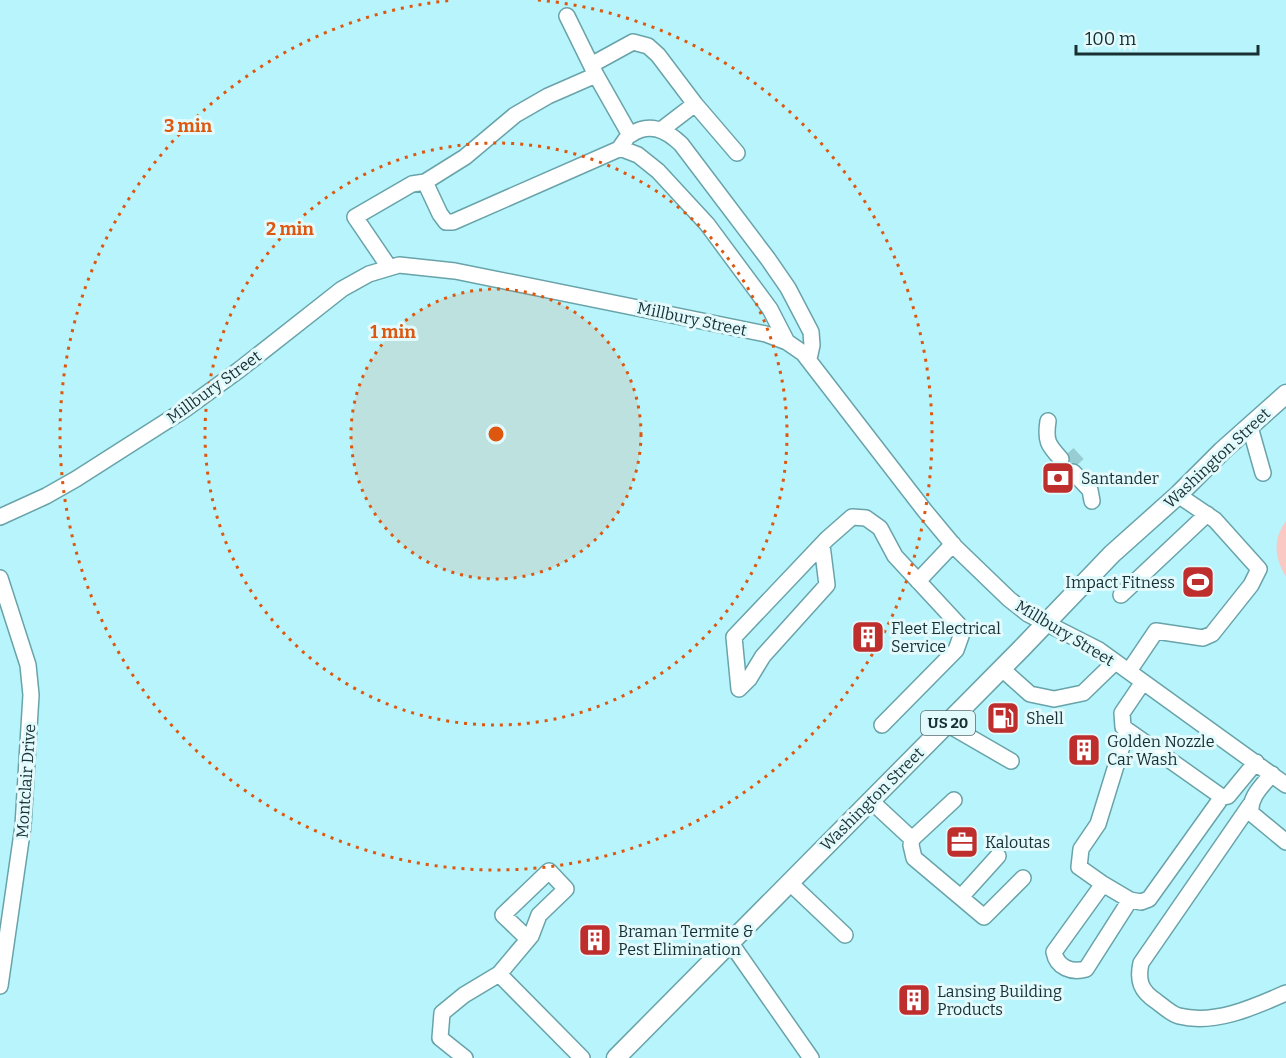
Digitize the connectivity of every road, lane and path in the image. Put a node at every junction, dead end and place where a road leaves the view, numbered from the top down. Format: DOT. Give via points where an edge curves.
graph roads {
  1 [pos="567,16"];
  2 [pos="594,70"];
  3 [pos="695,104"];
  4 [pos="661,130"];
  5 [pos="630,135"];
  6 [pos="620,147"];
  7 [pos="737,153"];
  8 [pos="425,182"];
  9 [pos="388,267"];
  10 [pos="787,342"];
  11 [pos="808,359"];
  12 [pos="1286,394"];
  13 [pos="1047,427"];
  14 [pos="1250,427"];
  15 [pos="1065,456"];
  16 [pos="1077,469"];
  17 [pos="1263,473"];
  18 [pos="1092,494"];
  19 [pos="1178,495"];
  20 [pos="1208,514"];
  21 [pos="0,517"];
  22 [pos="952,544"];
  23 [pos="822,545"];
  24 [pos="0,578"];
  25 [pos="918,581"];
  26 [pos="1121,595"];
  27 [pos="1045,624"];
  28 [pos="1115,662"];
  29 [pos="1002,669"];
  30 [pos="1129,672"];
  31 [pos="1143,682"];
  32 [pos="947,724"];
  33 [pos="882,725"];
  34 [pos="1127,730"];
  35 [pos="1011,761"];
  36 [pos="1256,762"];
  37 [pos="1272,774"];
  38 [pos="1286,785"];
  39 [pos="1222,797"];
  40 [pos="870,800"];
  41 [pos="954,800"];
  42 [pos="1250,805"];
  43 [pos="912,839"];
  44 [pos="1286,842"];
  45 [pos="998,856"];
  46 [pos="1023,878"];
  47 [pos="789,882"];
  48 [pos="1103,884"];
  49 [pos="961,897"];
  50 [pos="1130,900"];
  51 [pos="845,935"];
  52 [pos="528,939"];
  53 [pos="730,942"];
  54 [pos="499,974"];
  55 [pos="0,986"];
  56 [pos="1286,993"];
  57 [pos="574,1055"];
  58 [pos="465,1058"];
  59 [pos="616,1058"];
  60 [pos="811,1058"];
  1 -- 2 [label="street"];
  2 -- 3 [label="street" via="624,46 641,43 658,54"];
  2 -- 5 [label="street"];
  2 -- 8 [label="street" via="515,115 465,157"];
  3 -- 4 [label="street"];
  3 -- 7 [label="street"];
  4 -- 5 [label="street" via="644,128"];
  4 -- 11 [label="street" via="681,144 783,279 811,332"];
  5 -- 6 [label="street"];
  6 -- 8 [label="street" via="453,222 446,222"];
  6 -- 10 [label="street" via="658,171 707,224 770,309"];
  8 -- 9 [label="street" via="412,184 355,217"];
  9 -- 10 [label="street, Millbury Street" via="409,265 467,273 766,334"];
  9 -- 21 [label="street, Millbury Street" via="342,289 210,392 95,467"];
  10 -- 11 [label="street, Millbury Street"];
  11 -- 22 [label="street, Millbury Street"];
  12 -- 14 [label="main road, Washington Street / US 20"];
  13 -- 15 [label="street" via="1048,443"];
  14 -- 17 [label="street"];
  14 -- 19 [label="main road, Washington Street / US 20"];
  16 -- 18 [label="street"];
  19 -- 20 [label="street"];
  19 -- 27 [label="main road, Washington Street / US 20" via="1112,554"];
  20 -- 26 [label="street"];
  20 -- 30 [label="street" via="1259,569 1212,634 1203,638 1156,631"];
  22 -- 25 [label="street"];
  22 -- 27 [label="street, Millbury Street" via="1018,608"];
  23 -- 23 [label="street" via="734,637 739,690 763,656 827,585"];
  23 -- 25 [label="street" via="852,517 866,518 880,528 895,556"];
  24 -- 55 [label="street, Montclair Drive" via="28,665 31,695 23,826"];
  25 -- 33 [label="street" via="959,625 962,636 956,650"];
  27 -- 28 [label="street, Millbury Street"];
  27 -- 29 [label="main road, Washington Street / US 20"];
  28 -- 29 [label="street" via="1083,693 1054,699 1030,694"];
  28 -- 30 [label="street, Millbury Street"];
  29 -- 32 [label="main road, Washington Street / US 20"];
  30 -- 31 [label="street, Millbury Street"];
  31 -- 34 [label="street" via="1122,714 1122,727"];
  31 -- 36 [label="street, Millbury Street"];
  32 -- 35 [label="street"];
  32 -- 40 [label="main road, Washington Street / US 20"];
  34 -- 39 [label="street"];
  34 -- 48 [label="street" via="1098,824 1081,849 1080,867"];
  36 -- 37 [label="street, Millbury Street"];
  36 -- 39 [label="street" via="1228,796"];
  37 -- 38 [label="street, Millbury Street"];
  37 -- 42 [label="street"];
  39 -- 50 [label="street" via="1149,899"];
  40 -- 43 [label="street"];
  40 -- 47 [label="main road, Washington Street / US 20"];
  41 -- 43 [label="street"];
  42 -- 44 [label="street" via="1251,813"];
  42 -- 56 [label="street" via="1141,963 1140,985 1147,995 1178,1016 1203,1019 1256,1007"];
  43 -- 49 [label="street" via="914,858"];
  45 -- 49 [label="street"];
  46 -- 49 [label="street" via="984,917"];
  47 -- 51 [label="street"];
  47 -- 53 [label="main road, Washington Street / US 20"];
  48 -- 50 [label="street"];
  48 -- 50 [label="street" via="1054,952 1063,967 1077,972 1086,969"];
  52 -- 54 [label="street"];
  53 -- 59 [label="main road, Washington Street / US 20"];
  53 -- 60 [label="street"];
  54 -- 57 [label="street"];
  54 -- 58 [label="street" via="442,1013 440,1038"];
}
